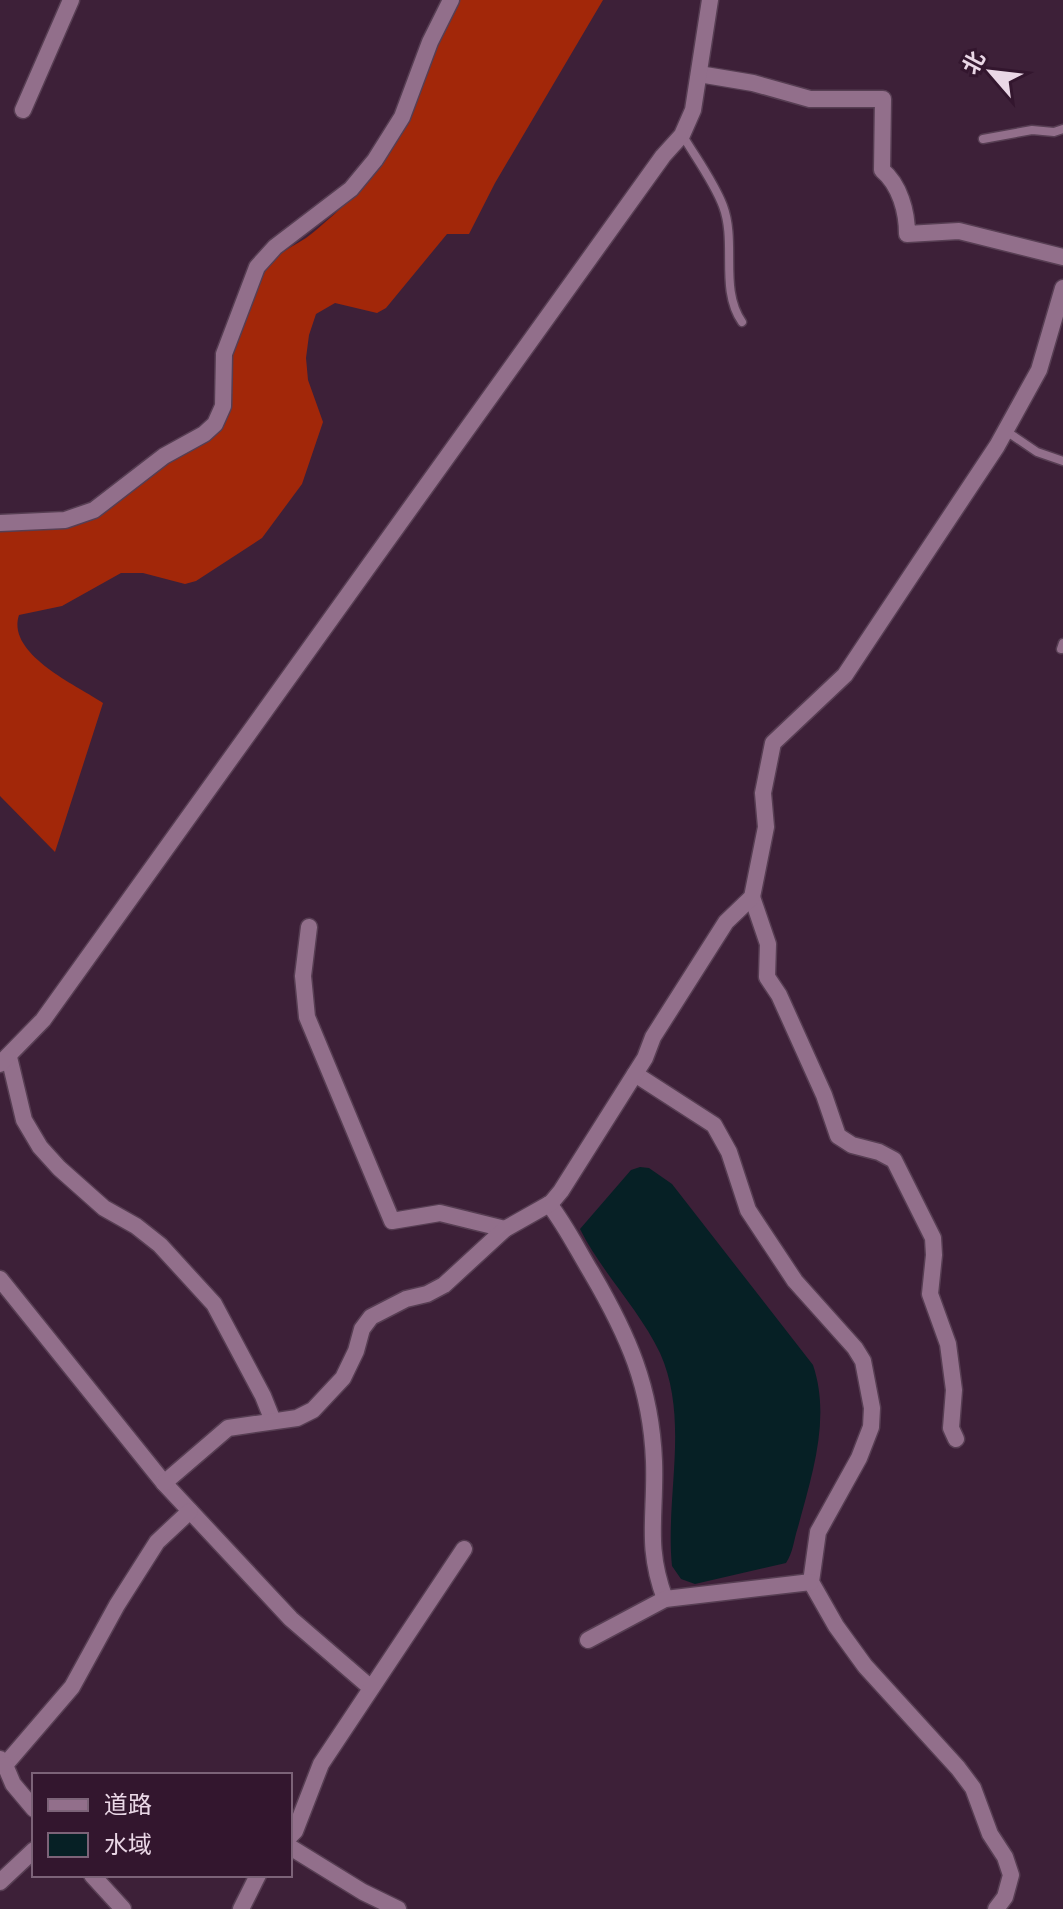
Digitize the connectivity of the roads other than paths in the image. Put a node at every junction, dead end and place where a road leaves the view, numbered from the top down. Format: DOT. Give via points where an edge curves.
graph roads {
  1 [pos="71,0"];
  2 [pos="451,0"];
  3 [pos="710,0"];
  4 [pos="699,74"];
  5 [pos="23,110"];
  6 [pos="1063,129"];
  7 [pos="682,135"];
  8 [pos="983,139"];
  9 [pos="1063,257"];
  10 [pos="1063,288"];
  11 [pos="742,322"];
  12 [pos="1006,431"];
  13 [pos="1063,461"];
  14 [pos="0,523"];
  15 [pos="752,897"];
  16 [pos="309,927"];
  17 [pos="5,1060"];
  18 [pos="635,1074"];
  19 [pos="549,1204"];
  20 [pos="505,1229"];
  21 [pos="0,1279"];
  22 [pos="273,1421"];
  23 [pos="956,1439"];
  24 [pos="164,1483"];
  25 [pos="190,1511"];
  26 [pos="464,1549"];
  27 [pos="811,1582"];
  28 [pos="665,1599"];
  29 [pos="588,1640"];
  30 [pos="371,1688"];
  31 [pos="2,1762"];
  32 [pos="32,1807"];
  33 [pos="292,1834"];
  34 [pos="292,1848"];
  35 [pos="32,1852"];
  36 [pos="94,1877"];
  37 [pos="257,1877"];
  38 [pos="0,1882"];
  39 [pos="123,1909"];
  40 [pos="241,1909"];
  41 [pos="398,1909"];
  42 [pos="996,1909"];
  1 -- 5 [label="street"];
  2 -- 14 [label="street" via="402,117 375,160 351,189 257,267 224,354 223,406 215,424 94,510 65,520"];
  3 -- 4 [label="street"];
  4 -- 7 [label="street"];
  4 -- 9 [label="street" via="810,99 883,99 882,170 892,178 907,217 907,234 959,231"];
  6 -- 8 [label="lane"];
  7 -- 11 [label="lane" via="724,207 730,291"];
  7 -- 17 [label="street" via="43,1020"];
  10 -- 12 [label="street" via="1039,370"];
  12 -- 13 [label="lane" via="1037,452"];
  12 -- 15 [label="street" via="845,675 773,743 763,793 766,827"];
  15 -- 18 [label="street" via="726,922"];
  15 -- 23 [label="street" via="768,944 767,977 838,1136 894,1160 933,1238 930,1294 948,1344 954,1390 951,1428"];
  16 -- 20 [label="street" via="303,976 307,1017 392,1221 440,1213"];
  17 -- 22 [label="street" via="24,1120 40,1147 104,1208 160,1245 214,1304"];
  18 -- 19 [label="street"];
  18 -- 27 [label="street" via="714,1125 748,1210 801,1290 863,1361 871,1427 818,1532"];
  19 -- 20 [label="street"];
  19 -- 28 [label="street" via="613,1309 646,1389 654,1463 652,1551"];
  20 -- 22 [label="street" via="444,1285 371,1317 336,1388 303,1416"];
  21 -- 24 [label="street"];
  22 -- 24 [label="street" via="228,1428"];
  24 -- 25 [label="street"];
  25 -- 30 [label="street" via="291,1619"];
  25 -- 31 [label="street" via="157,1542 72,1687"];
  26 -- 30 [label="street"];
  27 -- 28 [label="street"];
  27 -- 42 [label="street" via="858,1657 973,1788 1011,1875"];
  28 -- 29 [label="street"];
  30 -- 33 [label="street" via="321,1764"];
  31 -- 32 [label="street"];
  34 -- 41 [label="street"];
  35 -- 38 [label="street"];
  36 -- 39 [label="street"];
  37 -- 40 [label="street"];
}
